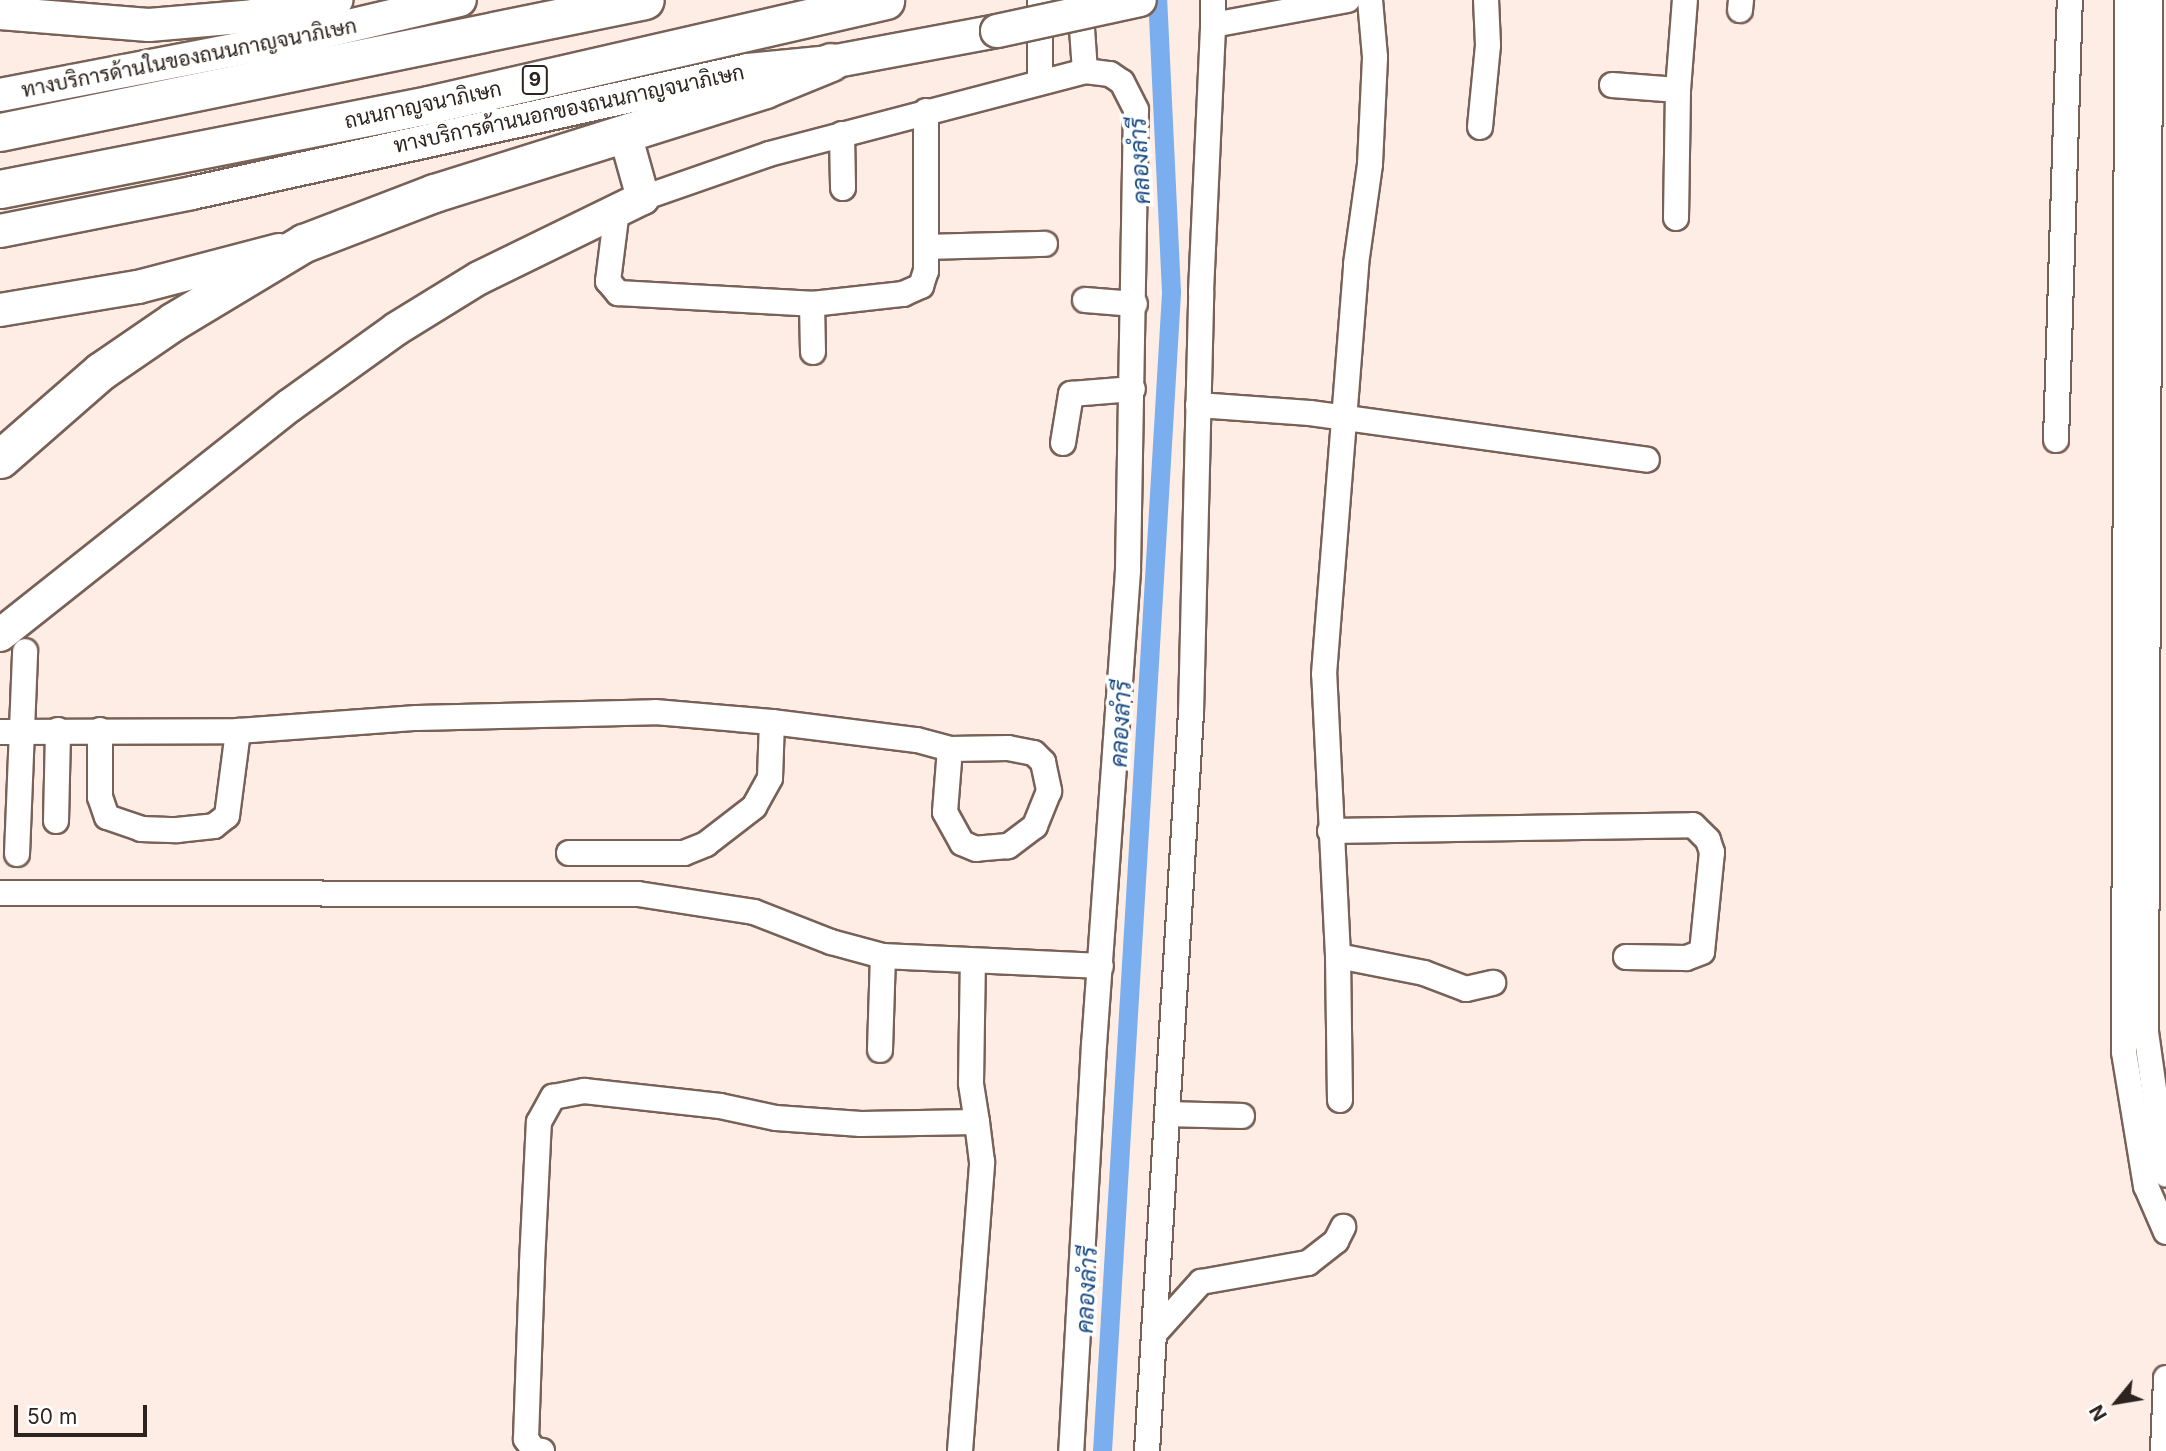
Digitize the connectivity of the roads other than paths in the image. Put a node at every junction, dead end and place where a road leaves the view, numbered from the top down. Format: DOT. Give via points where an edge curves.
graph roads {
  1 [pos="336,0"];
  2 [pos="460,0"];
  3 [pos="645,0"];
  4 [pos="885,0"];
  5 [pos="1040,0"];
  6 [pos="1080,0"];
  7 [pos="1140,0"];
  8 [pos="1213,0"];
  9 [pos="1348,0"];
  10 [pos="1370,0"];
  11 [pos="1486,0"];
  12 [pos="1685,0"];
  13 [pos="2070,0"];
  14 [pos="2127,0"];
  15 [pos="2151,0"];
  16 [pos="0,13"];
  17 [pos="1212,42"];
  18 [pos="831,62"];
  19 [pos="1085,71"];
  20 [pos="1040,82"];
  21 [pos="1612,85"];
  22 [pos="1678,90"];
  23 [pos="0,95"];
  24 [pos="926,111"];
  25 [pos="1480,127"];
  26 [pos="0,132"];
  27 [pos="625,134"];
  28 [pos="842,134"];
  29 [pos="843,188"];
  30 [pos="0,189"];
  31 [pos="630,204"];
  32 [pos="1676,218"];
  33 [pos="0,230"];
  34 [pos="304,243"];
  35 [pos="1045,244"];
  36 [pos="926,247"];
  37 [pos="1085,300"];
  38 [pos="812,304"];
  39 [pos="1135,304"];
  40 [pos="0,310"];
  41 [pos="813,352"];
  42 [pos="1133,388"];
  43 [pos="1198,405"];
  44 [pos="1343,419"];
  45 [pos="2056,440"];
  46 [pos="1063,443"];
  47 [pos="0,459"];
  48 [pos="1647,460"];
  49 [pos="13,643"];
  50 [pos="772,722"];
  51 [pos="58,730"];
  52 [pos="100,730"];
  53 [pos="238,731"];
  54 [pos="11,732"];
  55 [pos="950,749"];
  56 [pos="56,821"];
  57 [pos="1330,831"];
  58 [pos="569,853"];
  59 [pos="17,854"];
  60 [pos="0,893"];
  61 [pos="883,956"];
  62 [pos="1338,956"];
  63 [pos="1626,957"];
  64 [pos="973,962"];
  65 [pos="1101,966"];
  66 [pos="1493,983"];
  67 [pos="880,1050"];
  68 [pos="1340,1100"];
  69 [pos="1167,1114"];
  70 [pos="1242,1116"];
  71 [pos="977,1122"];
  72 [pos="2166,1175"];
  73 [pos="2166,1190"];
  74 [pos="2164,1223"];
  75 [pos="1343,1227"];
  76 [pos="1154,1333"];
  77 [pos="2166,1378"];
  78 [pos="542,1451"];
  79 [pos="960,1451"];
  80 [pos="1071,1451"];
  81 [pos="1147,1451"];
  82 [pos="2163,1451"];
  1 -- 16 [label="main road" via="253,16 149,25"];
  2 -- 23 [label="main road, ทางบริการด้านในของถนนกาญจนาภิเษก"];
  3 -- 26 [label="highway"];
  4 -- 30 [label="highway, ถนนกาญจนาภิเษก / 9" via="183,156"];
  5 -- 20 [label="street"];
  6 -- 19 [label="street"];
  7 -- 18 [label="main road, ทางบริการด้านนอกของถนนกาญจนาภิเษก, bridge"];
  8 -- 17 [label="street"];
  9 -- 17 [label="street"];
  10 -- 44 [label="street" via="1376,57 1370,164"];
  11 -- 25 [label="street" via="1488,45"];
  12 -- 22 [label="street"];
  13 -- 45 [label="street"];
  14 -- 74 [label="street" via="2124,1052 2146,1186"];
  15 -- 72 [label="street" via="2146,1032"];
  17 -- 43 [label="street"];
  18 -- 27 [label="highway"];
  18 -- 33 [label="main road, ทางบริการด้านนอกของถนนกาญจนาภิเษก" via="748,70 192,193"];
  19 -- 20 [label="street"];
  19 -- 39 [label="street" via="1110,74 1122,82 1136,110"];
  20 -- 24 [label="street"];
  21 -- 22 [label="street"];
  22 -- 32 [label="street"];
  24 -- 28 [label="street"];
  24 -- 36 [label="street"];
  27 -- 31 [label="main road"];
  27 -- 34 [label="highway" via="434,193"];
  28 -- 29 [label="street"];
  28 -- 31 [label="street" via="769,154"];
  31 -- 38 [label="street" via="608,281 618,293"];
  31 -- 49 [label="main road" via="479,278 396,329 268,422"];
  34 -- 40 [label="main road" via="138,287"];
  34 -- 47 [label="highway" via="174,321 101,372"];
  35 -- 36 [label="street"];
  36 -- 38 [label="street" via="925,279 915,290 873,300"];
  37 -- 39 [label="street"];
  38 -- 41 [label="street"];
  39 -- 42 [label="street"];
  42 -- 46 [label="street" via="1071,394"];
  42 -- 65 [label="street" via="1128,572"];
  43 -- 44 [label="street"];
  43 -- 69 [label="street" via="1191,713"];
  44 -- 48 [label="street"];
  44 -- 57 [label="street" via="1324,674"];
  49 -- 54 [label="street"];
  50 -- 53 [label="street" via="655,712 417,718"];
  50 -- 55 [label="street" via="917,740"];
  50 -- 58 [label="street" via="770,778 754,807 706,844 684,853"];
  51 -- 52 [label="street"];
  51 -- 54 [label="street"];
  51 -- 56 [label="street"];
  52 -- 53 [label="street"];
  52 -- 53 [label="street" via="100,797 107,817 141,829 177,830 214,826 228,816"];
  54 -- 59 [label="street"];
  55 -- 55 [label="street" via="945,812 962,842 976,849 1008,846 1035,826 1049,791 1043,762 1034,753 1008,748"];
  57 -- 62 [label="street"];
  57 -- 63 [label="street" via="1693,825 1709,840 1712,852 1702,952 1686,958"];
  60 -- 61 [label="street" via="638,894 754,912 831,942"];
  61 -- 64 [label="street"];
  61 -- 67 [label="street"];
  62 -- 66 [label="street" via="1424,973 1466,989"];
  62 -- 68 [label="street"];
  64 -- 65 [label="street"];
  64 -- 71 [label="street" via="971,1083"];
  65 -- 80 [label="street"];
  69 -- 70 [label="street"];
  69 -- 76 [label="street"];
  71 -- 78 [label="street" via="861,1124 776,1118 720,1106 584,1091 553,1097 539,1122 526,1439 534,1450"];
  71 -- 79 [label="street" via="982,1163"];
  73 -- 74 [label="street"];
  75 -- 76 [label="street" via="1336,1241 1308,1263 1201,1282"];
  76 -- 81 [label="street"];
  77 -- 82 [label="street"];
}
